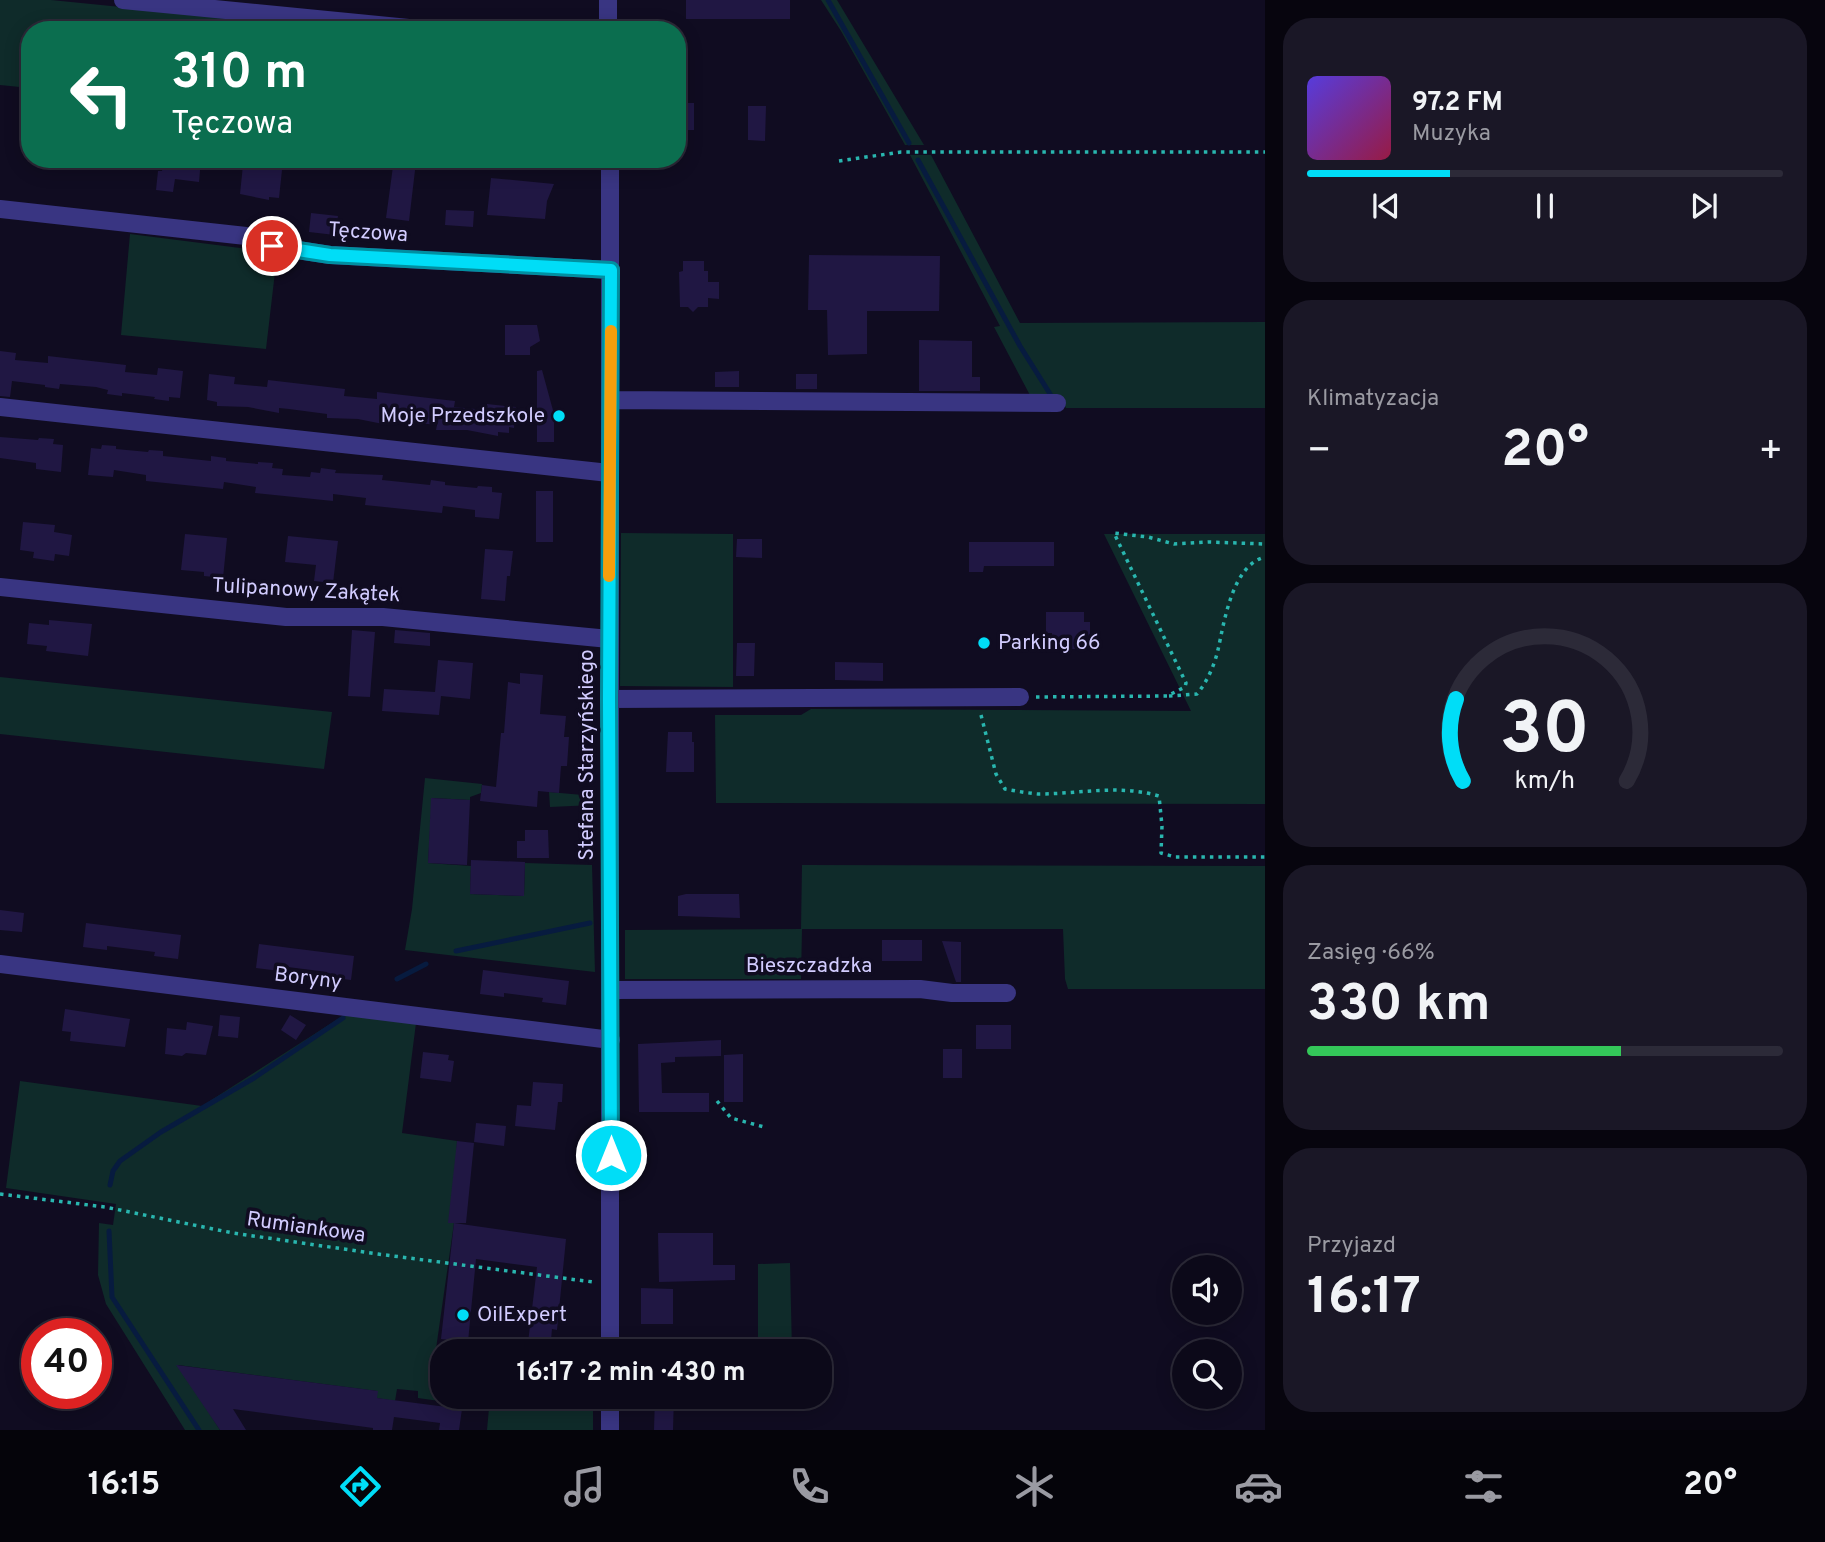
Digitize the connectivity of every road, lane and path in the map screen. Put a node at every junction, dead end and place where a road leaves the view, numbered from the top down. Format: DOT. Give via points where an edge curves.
graph roads {
  1 [pos="123,0"];
  2 [pos="608,0"];
  3 [pos="332,21"];
  4 [pos="608,21"];
  5 [pos="1265,152"];
  6 [pos="839,161"];
  7 [pos="610,168"];
  8 [pos="0,209"];
  9 [pos="611,270"];
  10 [pos="611,400"];
  11 [pos="1057,403"];
  12 [pos="0,407"];
  13 [pos="609,473"];
  14 [pos="1265,544"];
  15 [pos="1265,557"];
  16 [pos="0,587"];
  17 [pos="609,639"];
  18 [pos="1167,696"];
  19 [pos="975,697"];
  20 [pos="1020,697"];
  21 [pos="609,699"];
  22 [pos="1265,858"];
  23 [pos="0,964"];
  24 [pos="610,990"];
  25 [pos="1007,993"];
  26 [pos="611,1040"];
  27 [pos="717,1101"];
  28 [pos="764,1127"];
  29 [pos="0,1195"];
  30 [pos="610,1282"];
  31 [pos="610,1339"];
  32 [pos="610,1409"];
  33 [pos="610,1430"];
  1 -- 3 [label="street"];
  2 -- 4 [label="street"];
  5 -- 6 [label="path" via="901,152"];
  7 -- 9 [label="street, Stefana Starzyńskiego"];
  8 -- 9 [label="street, Tęczowa" via="246,236 272,246 330,255"];
  9 -- 10 [label="street, Stefana Starzyńskiego"];
  10 -- 11 [label="street"];
  10 -- 13 [label="street, Stefana Starzyńskiego"];
  12 -- 13 [label="street"];
  13 -- 17 [label="street, Stefana Starzyńskiego"];
  14 -- 18 [label="path" via="1174,544 1114,533 1186,683"];
  15 -- 18 [label="path" via="1244,570 1224,617 1206,684 1197,694"];
  16 -- 17 [label="street, Tulipanowy Zakątek" via="286,617 383,617"];
  17 -- 21 [label="street, Stefana Starzyńskiego"];
  18 -- 20 [label="path"];
  19 -- 20 [label="street"];
  19 -- 21 [label="street"];
  19 -- 22 [label="path" via="996,774 1005,789 1036,794 1115,789 1145,792 1159,796 1161,853"];
  21 -- 24 [label="street, Stefana Starzyńskiego"];
  23 -- 26 [label="street, Boryny"];
  24 -- 25 [label="street, Bieszczadzka"];
  24 -- 26 [label="street, Stefana Starzyńskiego"];
  26 -- 30 [label="street, Stefana Starzyńskiego"];
  27 -- 28 [label="path" via="731,1118"];
  29 -- 30 [label="path, Rumiankowa" via="378,1254 572,1281"];
  30 -- 31 [label="street, Stefana Starzyńskiego"];
  32 -- 33 [label="street"];
}
